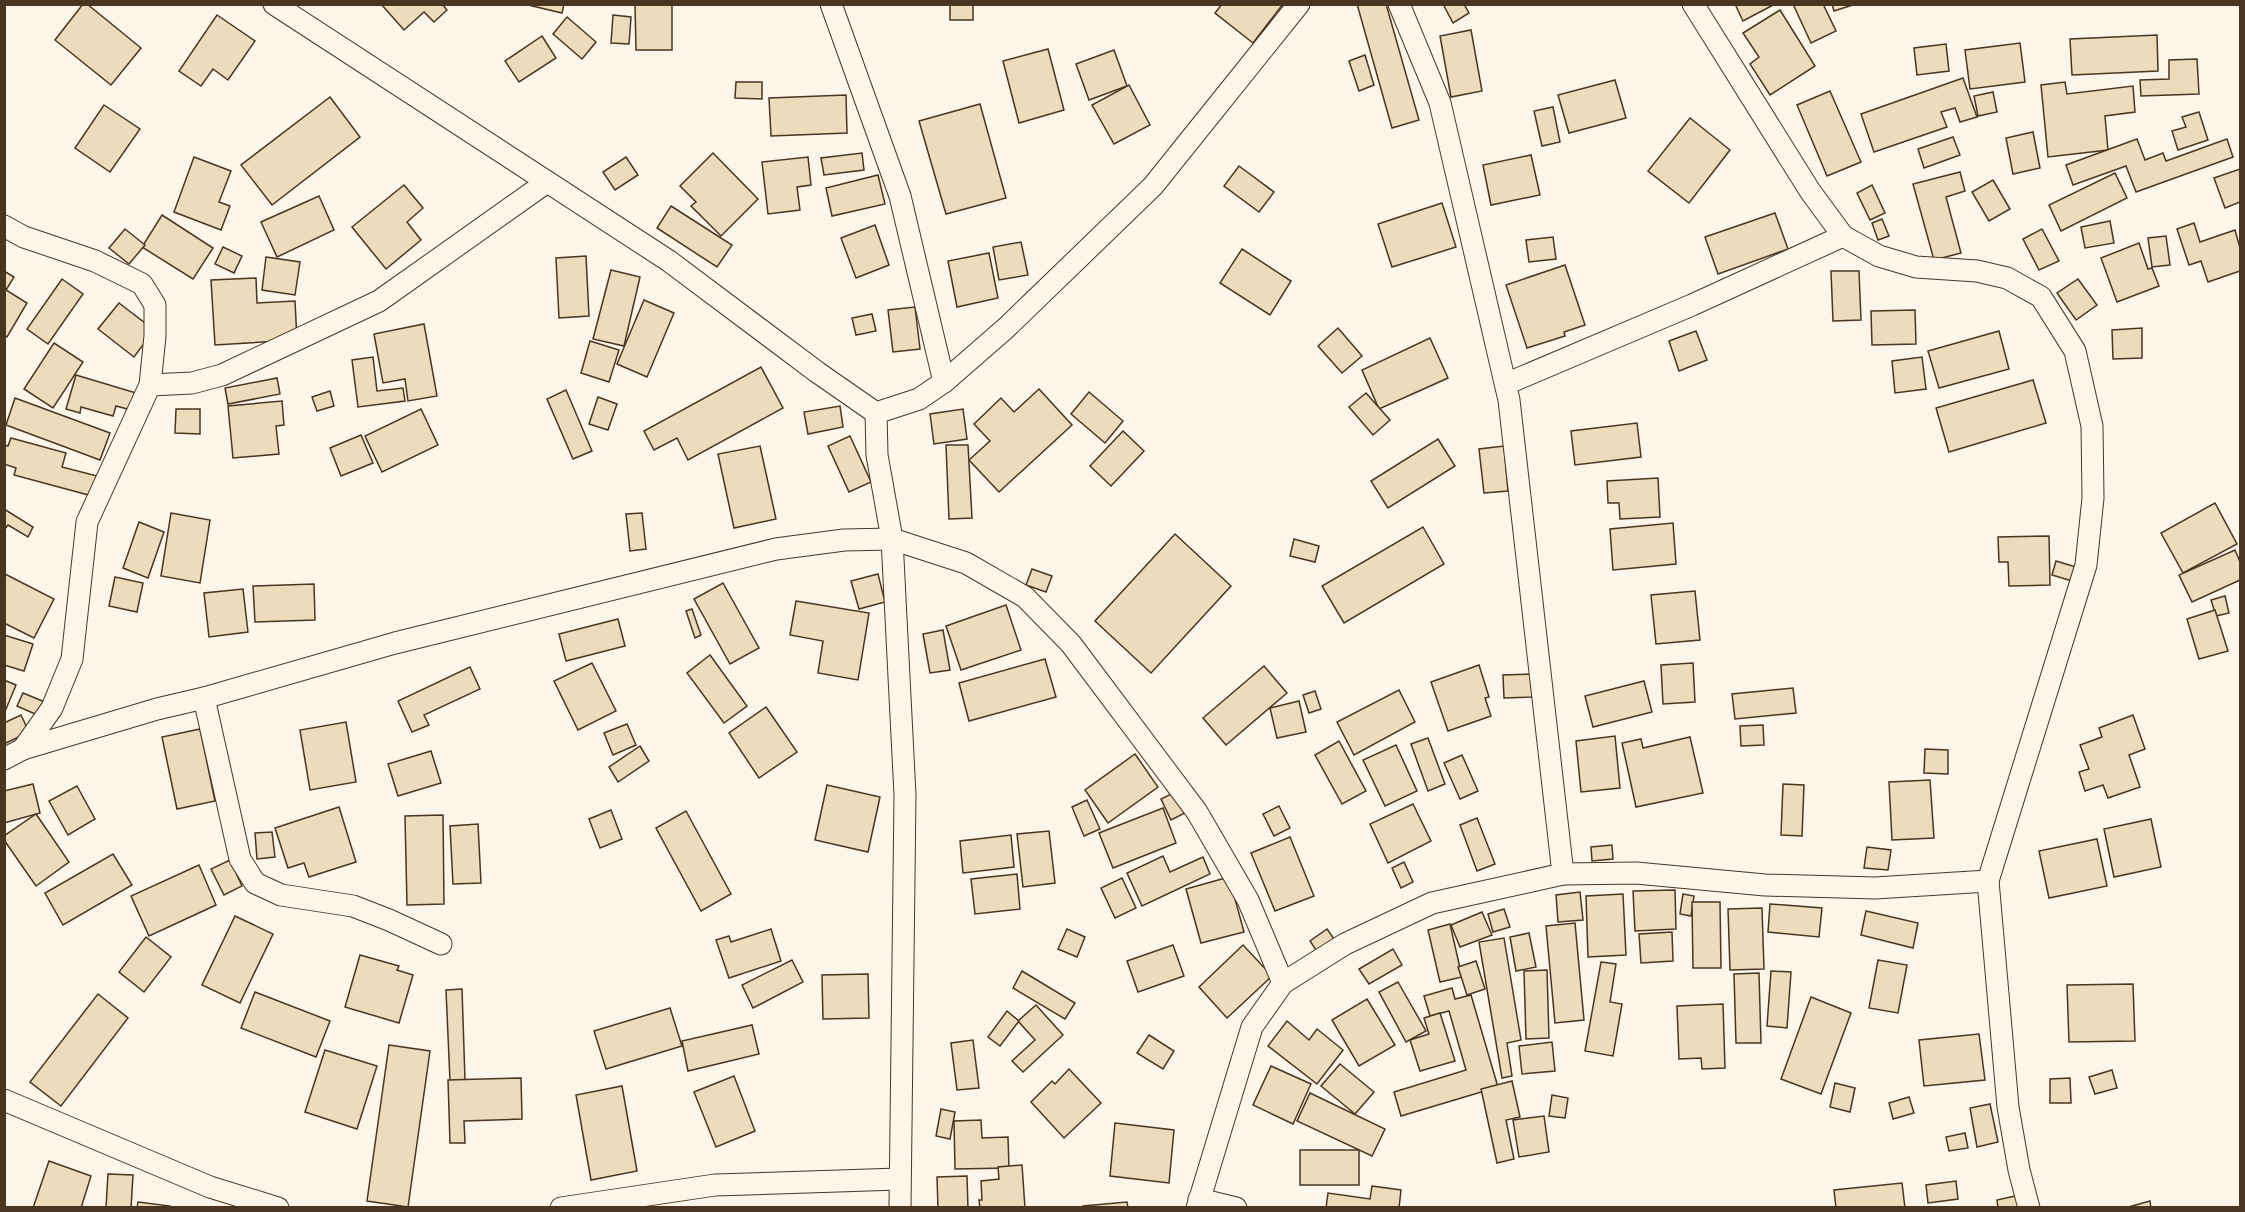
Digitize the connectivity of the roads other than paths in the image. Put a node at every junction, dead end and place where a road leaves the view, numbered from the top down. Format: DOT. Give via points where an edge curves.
graph roads {
  1 [pos="274,4"];
  2 [pos="831,4"];
  3 [pos="1299,4"];
  4 [pos="1399,4"];
  5 [pos="1693,4"];
  6 [pos="547,183"];
  7 [pos="4,226"];
  8 [pos="1843,236"];
  9 [pos="944,382"];
  10 [pos="1506,384"];
  11 [pos="150,385"];
  12 [pos="876,412"];
  13 [pos="892,538"];
  14 [pos="204,698"];
  15 [pos="14,754"];
  16 [pos="1563,874"];
  17 [pos="1988,881"];
  18 [pos="441,944"];
  19 [pos="1283,983"];
  20 [pos="4,1100"];
  21 [pos="899,1179"];
  22 [pos="1198,1203"];
  23 [pos="278,1208"];
  24 [pos="561,1208"];
  25 [pos="900,1208"];
  26 [pos="1236,1208"];
  27 [pos="2029,1208"];
  1 -- 6 [label="street"];
  2 -- 9 [label="street" via="900,196"];
  3 -- 9 [label="street" via="1153,186 1006,328"];
  4 -- 10 [label="street" via="1440,103"];
  5 -- 8 [label="street" via="1810,191"];
  6 -- 11 [label="street" via="379,301 222,375 192,383"];
  6 -- 12 [label="street" via="669,261"];
  7 -- 11 [label="street" via="142,284 155,305"];
  8 -- 10 [label="street"];
  8 -- 17 [label="street" via="1879,256 1916,267 1977,271 2007,278 2041,297 2075,351 2092,426 2092,498 2086,565"];
  9 -- 12 [label="street" via="919,399"];
  10 -- 16 [label="street"];
  11 -- 15 [label="street" via="87,522 72,659 52,708"];
  12 -- 13 [label="street" via="877,455"];
  13 -- 14 [label="street" via="776,549 395,643"];
  13 -- 19 [label="street" via="966,563 1025,597 1071,644 1197,812 1248,900"];
  13 -- 21 [label="street" via="905,795"];
  14 -- 15 [label="street" via="156,709"];
  14 -- 18 [label="street" via="240,859 255,883 281,895 352,906"];
  16 -- 17 [label="street" via="1636,873 1765,885 1875,888"];
  16 -- 19 [label="street" via="1432,903 1345,944"];
  17 -- 27 [label="street" via="2008,1107"];
  19 -- 22 [label="street" via="1252,1027"];
  20 -- 23 [label="street" via="210,1187"];
  21 -- 24 [label="street" via="715,1185"];
  21 -- 25 [label="street"];
  22 -- 26 [label="street"];
}
